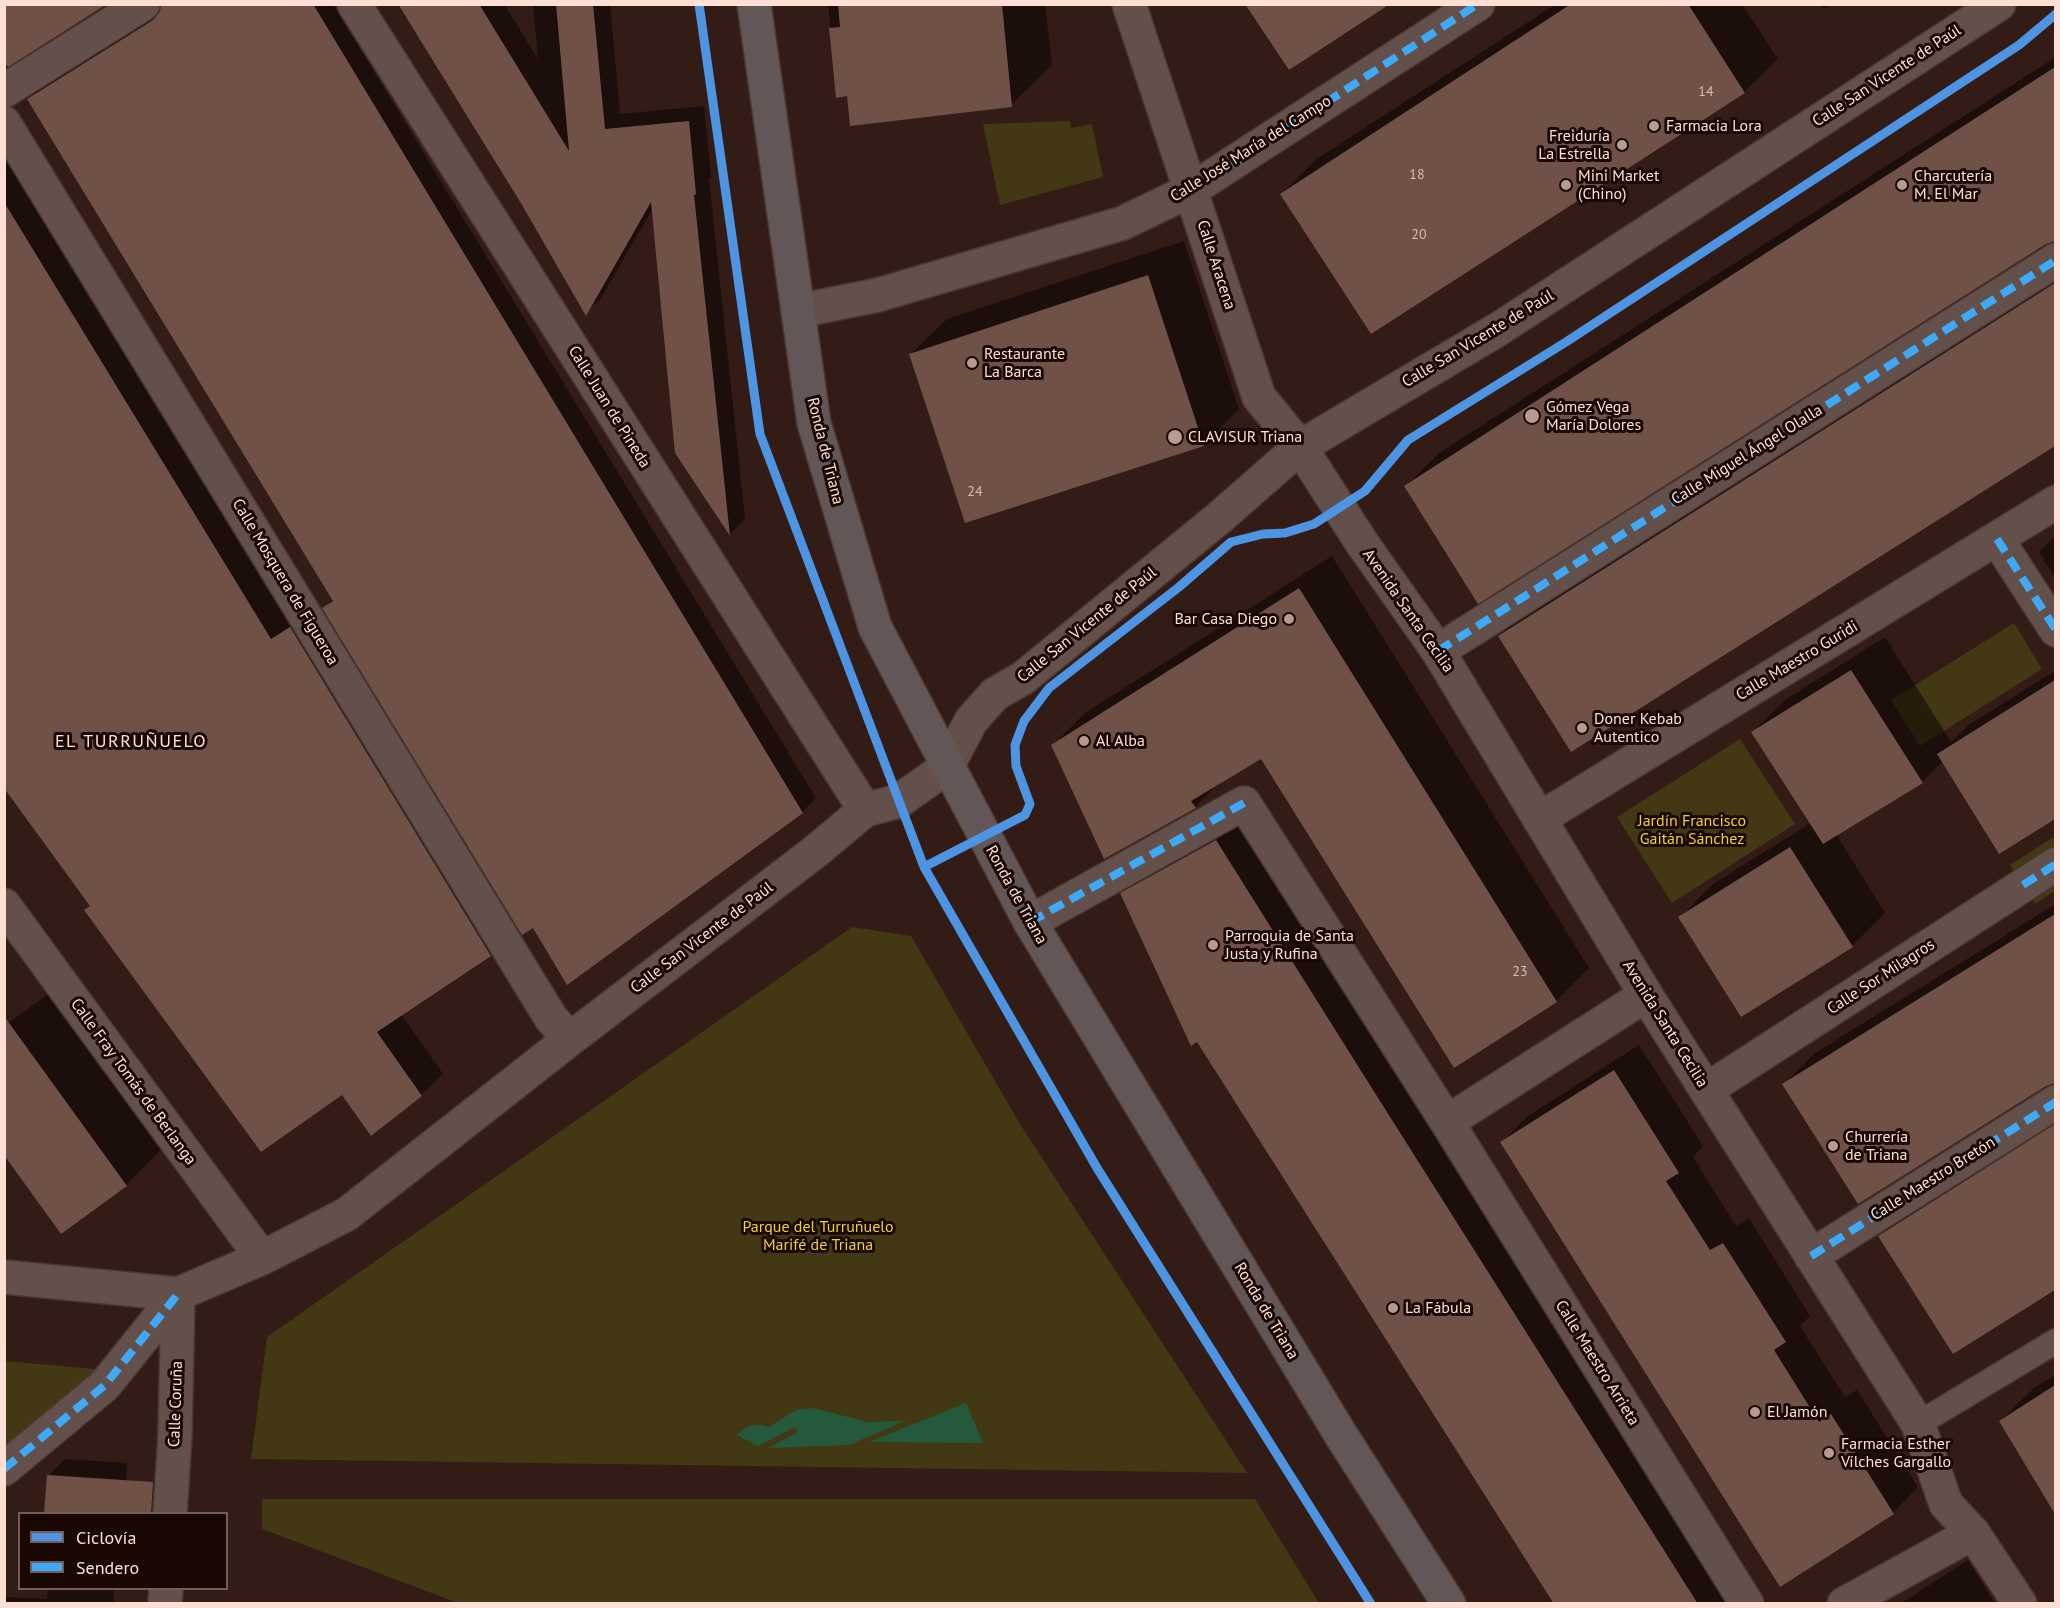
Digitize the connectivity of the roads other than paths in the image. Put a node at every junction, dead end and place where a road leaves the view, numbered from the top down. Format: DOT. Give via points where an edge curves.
graph roads {
  1 [pos="143,4"];
  2 [pos="354,4"];
  3 [pos="754,4"];
  4 [pos="1129,4"];
  5 [pos="1478,4"];
  6 [pos="1999,4"];
  7 [pos="4,91"];
  8 [pos="4,123"];
  9 [pos="1191,190"];
  10 [pos="2055,260"];
  11 [pos="798,311"];
  12 [pos="1300,447"];
  13 [pos="2055,502"];
  14 [pos="1997,539"];
  15 [pos="2055,630"];
  16 [pos="1438,651"];
  17 [pos="947,767"];
  18 [pos="865,810"];
  19 [pos="1539,819"];
  20 [pos="2055,864"];
  21 [pos="4,904"];
  22 [pos="1029,922"];
  23 [pos="1646,995"];
  24 [pos="570,1039"];
  25 [pos="1706,1090"];
  26 [pos="2055,1102"];
  27 [pos="1448,1122"];
  28 [pos="1811,1256"];
  29 [pos="262,1258"];
  30 [pos="4,1277"];
  31 [pos="178,1294"];
  32 [pos="2055,1341"];
  33 [pos="1918,1424"];
  34 [pos="4,1469"];
  35 [pos="170,1512"];
  36 [pos="1973,1533"];
  37 [pos="1449,1604"];
  38 [pos="1747,1604"];
  39 [pos="1844,1604"];
  40 [pos="2020,1604"];
  1 -- 7 [label="street"];
  2 -- 18 [label="street, Calle Juan de Pineda"];
  3 -- 11 [label="main road, Ronda de Triana"];
  4 -- 9 [label="street, Calle Aracena"];
  5 -- 9 [label="street, Calle José María del Campo"];
  6 -- 12 [label="street, Calle San Vicente de Paúl" via="1497,330"];
  8 -- 24 [label="street, Calle Mosquera de Figueroa" via="551,1018"];
  9 -- 11 [label="street, Calle José María del Campo" via="1123,223 878,295"];
  9 -- 12 [label="street, Calle Aracena" via="1260,397"];
  10 -- 16 [label="street, Calle Miguel Ángel Olalla"];
  11 -- 17 [label="main road, Ronda de Triana" via="814,423 875,627"];
  12 -- 16 [label="street, Avenida Santa Cecilia"];
  12 -- 17 [label="street, Calle San Vicente de Paúl" via="1032,671 995,694 971,721"];
  13 -- 14 [label="street, Calle Maestro Guridi"];
  14 -- 15 [label="street"];
  14 -- 19 [label="street, Calle Maestro Guridi"];
  16 -- 19 [label="street, Avenida Santa Cecilia"];
  17 -- 18 [label="street, Calle San Vicente de Paúl" via="899,801"];
  17 -- 22 [label="main road, Ronda de Triana"];
  18 -- 24 [label="street, Calle San Vicente de Paúl"];
  19 -- 23 [label="street, Avenida Santa Cecilia"];
  20 -- 25 [label="street, Calle Sor Milagros"];
  21 -- 29 [label="street, Calle Fray Tomás de Berlanga"];
  22 -- 27 [label="street, Calle Maestro Arrieta" via="1244,803"];
  22 -- 37 [label="main road, Ronda de Triana" via="1341,1435"];
  23 -- 25 [label="street, Avenida Santa Cecilia"];
  23 -- 27 [label="street"];
  24 -- 29 [label="street, Calle San Vicente de Paúl" via="347,1214"];
  25 -- 28 [label="street, Avenida Santa Cecilia"];
  26 -- 28 [label="street, Calle Maestro Bretón"];
  27 -- 38 [label="street, Calle Maestro Arrieta"];
  28 -- 33 [label="street, Avenida Santa Cecilia"];
  29 -- 31 [label="street, Calle San Vicente de Paúl"];
  30 -- 31 [label="street"];
  31 -- 34 [label="street" via="105,1385"];
  31 -- 35 [label="street, Calle Coruña" via="176,1435"];
  32 -- 33 [label="lane"];
  33 -- 36 [label="street, Avenida Santa Cecilia" via="1946,1504"];
  36 -- 39 [label="street"];
  36 -- 40 [label="street, Avenida Santa Cecilia"];
}
